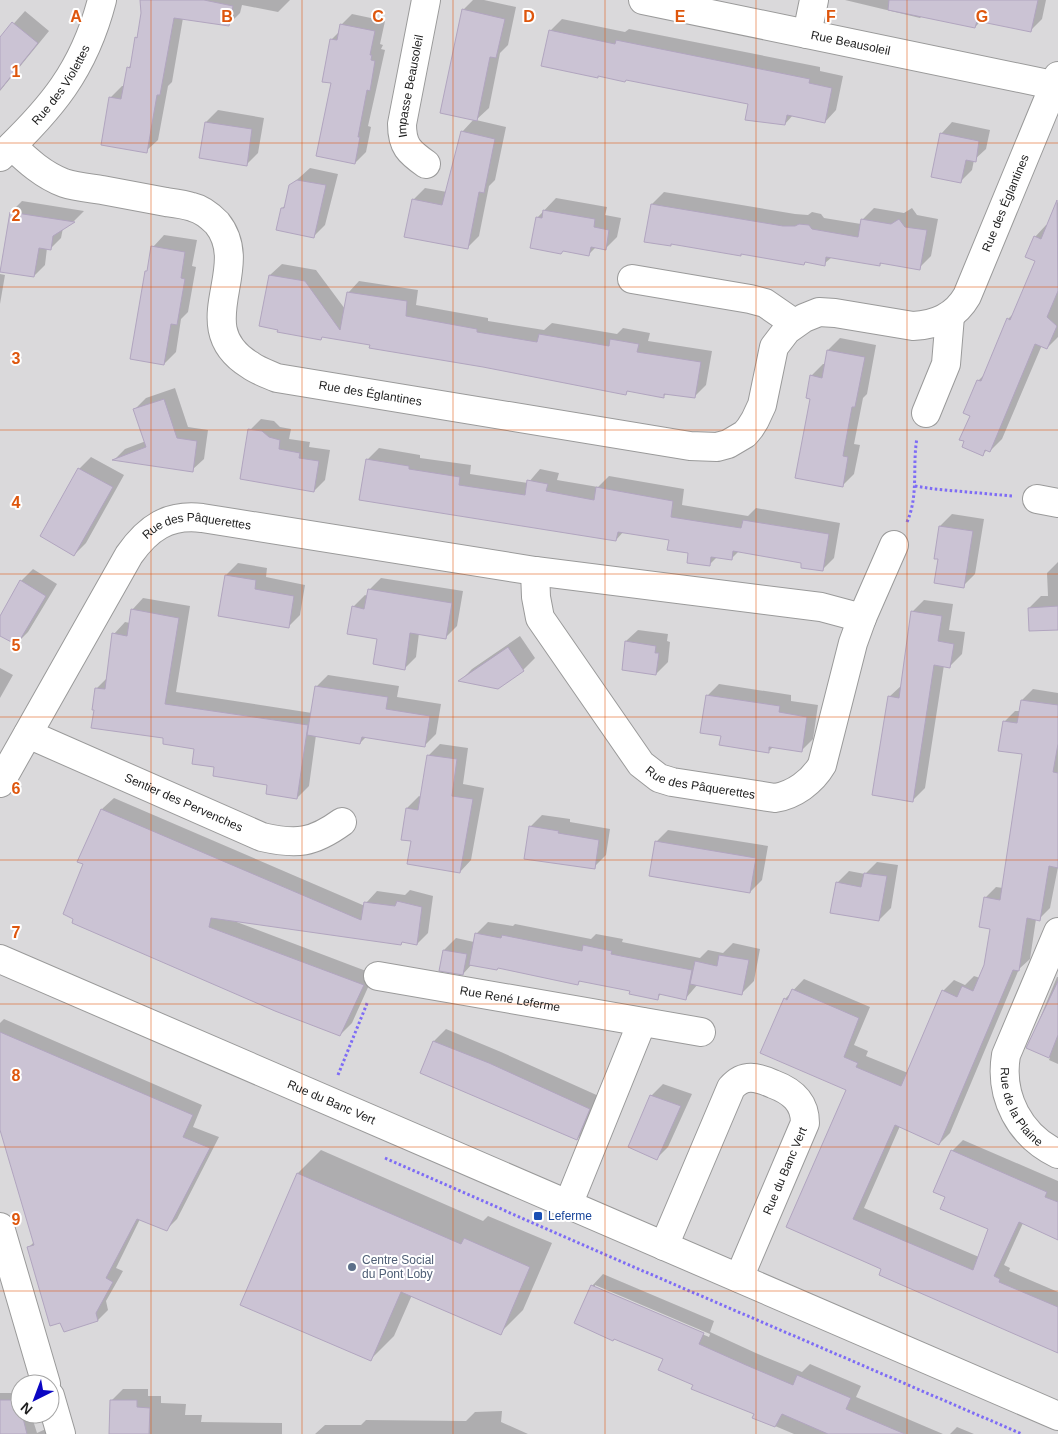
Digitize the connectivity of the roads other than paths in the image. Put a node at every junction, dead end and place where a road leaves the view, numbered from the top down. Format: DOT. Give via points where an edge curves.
graph roads {
  1 [pos="102,0"];
  2 [pos="426,0"];
  3 [pos="643,0"];
  4 [pos="814,0"];
  5 [pos="807,34"];
  6 [pos="1057,82"];
  7 [pos="6,152"];
  8 [pos="426,164"];
  9 [pos="632,279"];
  10 [pos="950,316"];
  11 [pos="794,323"];
  12 [pos="926,413"];
  13 [pos="894,545"];
  14 [pos="535,571"];
  15 [pos="862,618"];
  16 [pos="28,734"];
  17 [pos="0,783"];
  18 [pos="342,822"];
  19 [pos="1058,932"];
  20 [pos="0,958"];
  21 [pos="378,976"];
  22 [pos="642,1022"];
  23 [pos="702,1032"];
  24 [pos="1058,1154"];
  25 [pos="568,1205"];
  26 [pos="0,1226"];
  27 [pos="664,1246"];
  28 [pos="4,1263"];
  29 [pos="739,1278"];
  30 [pos="43,1374"];
  31 [pos="1058,1416"];
  1 -- 7 [label="street, Rue des Violettes" via="90,40 65,86"];
  2 -- 8 [label="street, Impasse Beausoleil" via="402,133 408,149"];
  3 -- 5 [label="street, Rue Beausoleil"];
  4 -- 5 [label="street"];
  5 -- 6 [label="street, Rue Beausoleil"];
  6 -- 10 [label="street, Rue des Églantines" via="967,296"];
  7 -- 11 [label="street, Rue des Églantines" via="65,183 191,206 211,217 223,233 229,250 221,309 223,333 241,359 277,378 690,446 718,447 745,434 756,420 774,347"];
  9 -- 11 [label="street" via="765,303"];
  10 -- 11 [label="street, Rue des Églantines" via="937,323 913,326 826,312 811,314"];
  10 -- 12 [label="street" via="946,364"];
  13 -- 15 [label="street, Rue des Pâquerettes"];
  14 -- 15 [label="street, Rue des Pâquerettes" via="821,607"];
  14 -- 15 [label="street, Rue des Pâquerettes" via="540,618 641,764 659,778 672,782 766,797 789,794 812,779 822,766"];
  14 -- 16 [label="street, Rue des Pâquerettes" via="202,518 176,518 150,530 129,555"];
  16 -- 17 [label="street, Rue des Pâquerettes"];
  16 -- 18 [label="street, Sentier des Pervenches" via="262,837 286,841 312,839"];
  19 -- 24 [label="street, Rue de la Plaine" via="1006,1055 1004,1070 1008,1099 1022,1126 1042,1145"];
  20 -- 25 [label="street, Rue du Banc Vert"];
  21 -- 22 [label="street, Rue René Leferme"];
  22 -- 23 [label="street, Rue René Leferme"];
  22 -- 25 [label="street"];
  25 -- 27 [label="street, Rue du Banc Vert"];
  26 -- 28 [label="street"];
  27 -- 29 [label="street, Rue du Banc Vert"];
  27 -- 29 [label="street, Rue du Banc Vert" via="731,1088 736,1082 751,1077 782,1087 791,1092 802,1106 806,1124"];
  28 -- 30 [label="street"];
  29 -- 31 [label="street, Rue du Banc Vert"];
}
